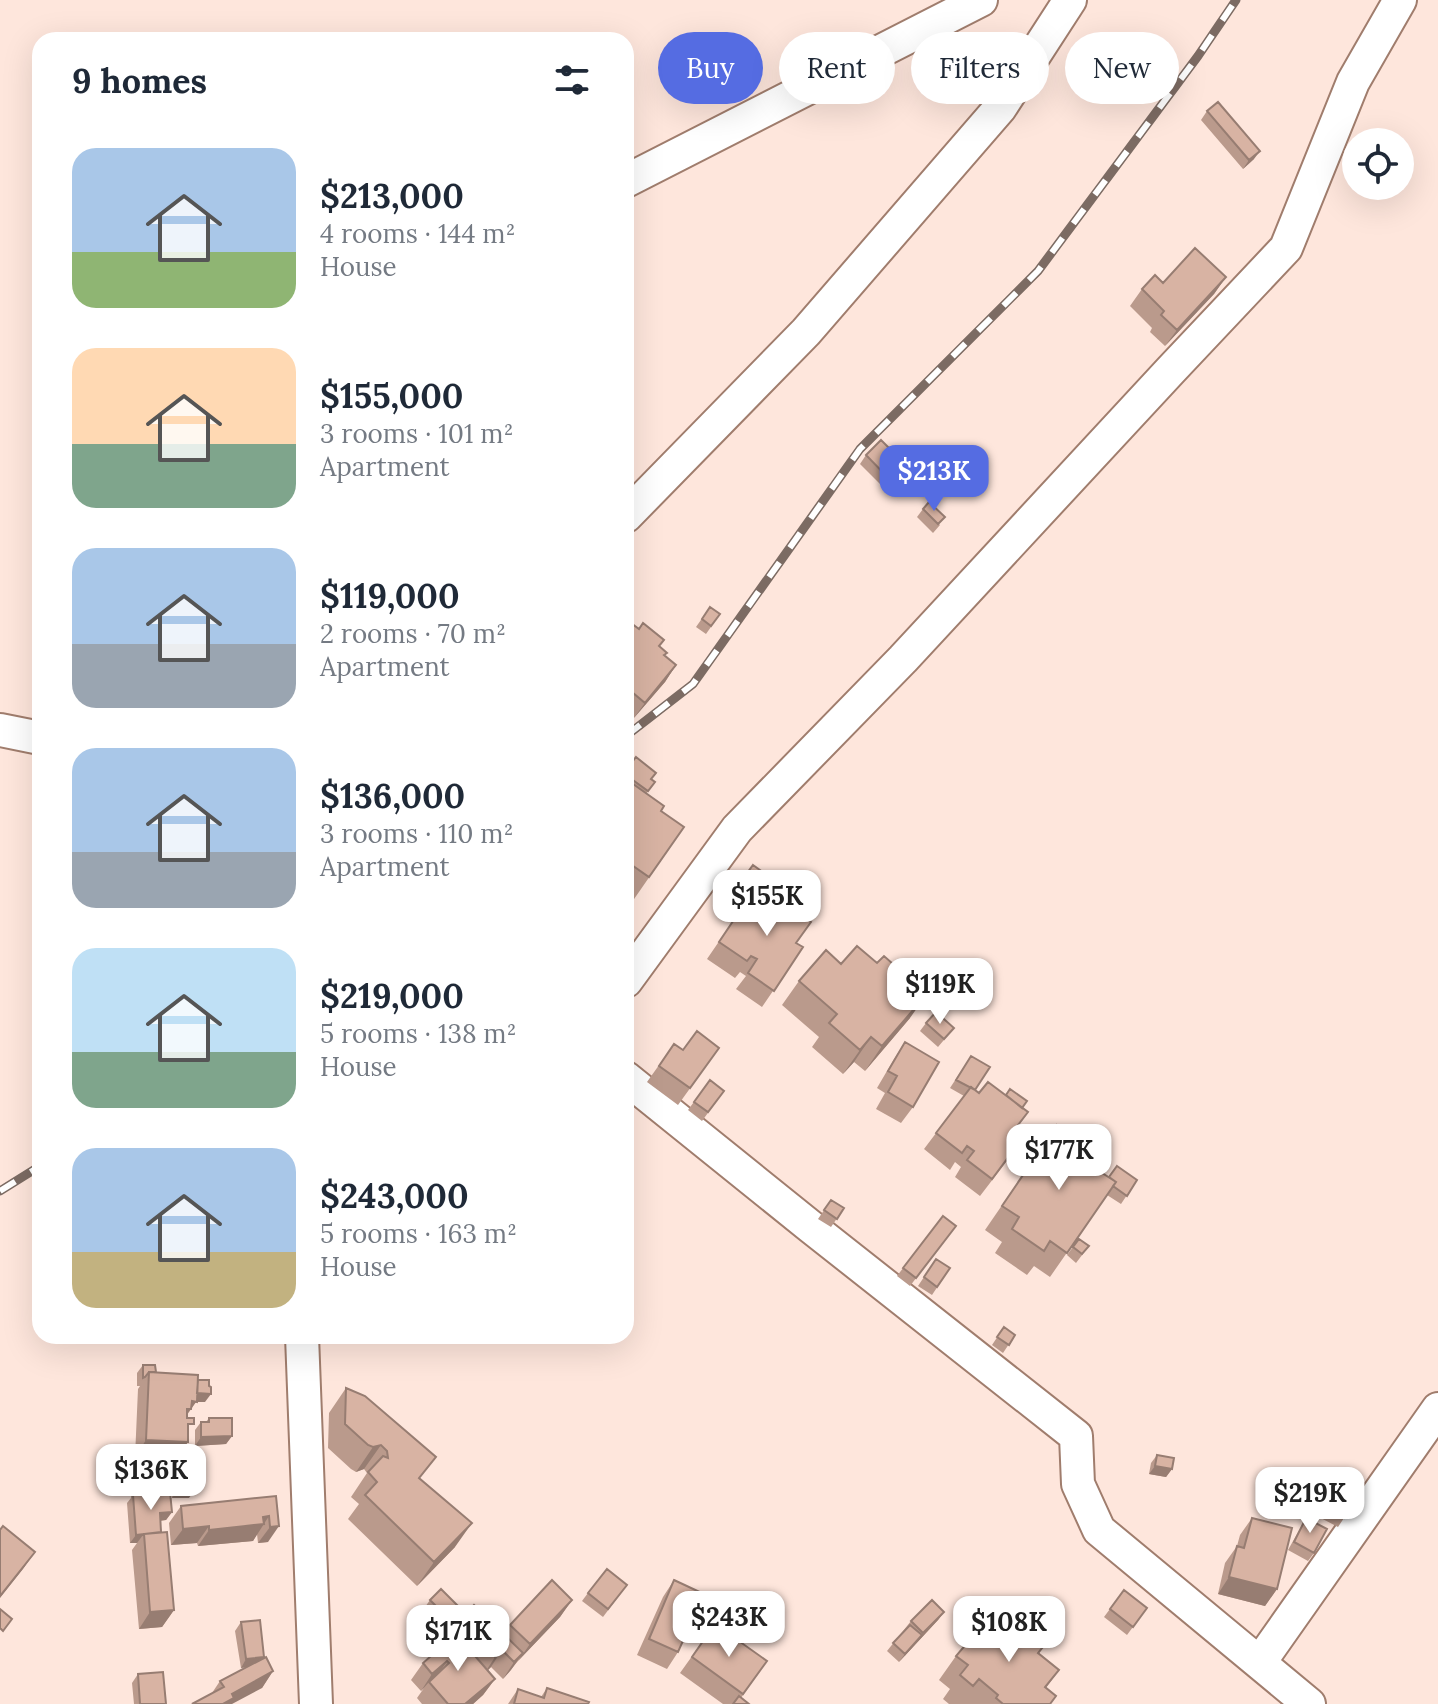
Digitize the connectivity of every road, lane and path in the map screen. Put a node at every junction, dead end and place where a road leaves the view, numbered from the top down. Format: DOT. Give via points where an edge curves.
graph roads {
  1 [pos="981,0"];
  2 [pos="1070,0"];
  3 [pos="1400,0"];
  4 [pos="940,5"];
  5 [pos="634,177"];
  6 [pos="634,508"];
  7 [pos="0,730"];
  8 [pos="32,736"];
  9 [pos="634,970"];
  10 [pos="634,1084"];
  11 [pos="302,1344"];
  12 [pos="319,1344"];
  13 [pos="305,1388"];
  14 [pos="1438,1409"];
  15 [pos="1260,1662"];
  16 [pos="316,1704"];
  17 [pos="1309,1704"];
  1 -- 4 [label="street"];
  2 -- 6 [label="street" via="1000,108 806,332"];
  3 -- 9 [label="street" via="1353,82 1286,248 737,829"];
  4 -- 5 [label="street"];
  7 -- 8 [label="street"];
  10 -- 15 [label="street" via="1076,1436 1078,1484 1099,1530"];
  11 -- 13 [label="street"];
  12 -- 13 [label="street"];
  13 -- 16 [label="street"];
  14 -- 15 [label="street"];
  15 -- 17 [label="street"];
}
